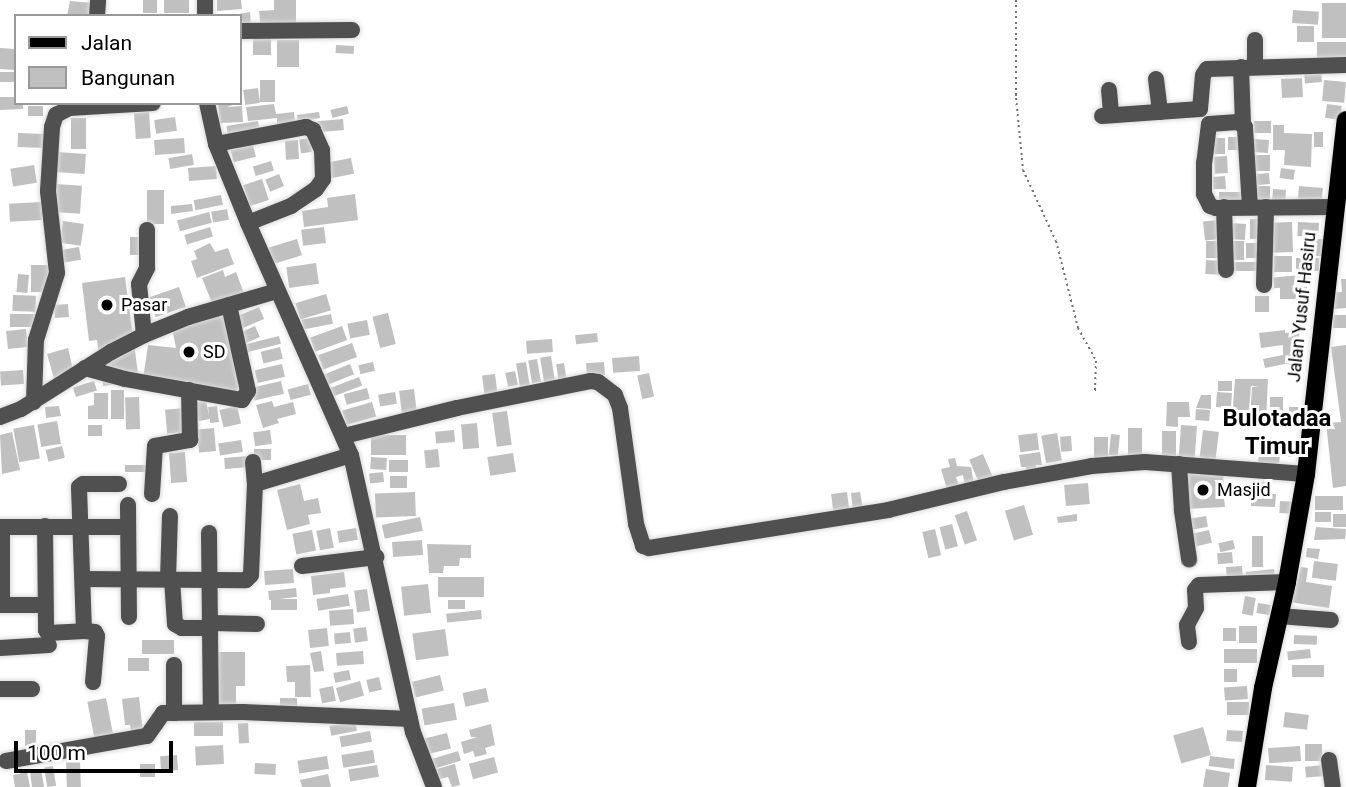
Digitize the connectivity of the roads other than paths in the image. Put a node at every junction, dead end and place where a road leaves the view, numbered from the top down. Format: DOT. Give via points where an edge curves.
graph roads {
  1 [pos="352,30"];
  2 [pos="242,32"];
  3 [pos="1255,40"];
  4 [pos="1346,65"];
  5 [pos="1248,67"];
  6 [pos="1156,79"];
  7 [pos="1109,90"];
  8 [pos="89,105"];
  9 [pos="207,105"];
  10 [pos="1160,112"];
  11 [pos="1346,120"];
  12 [pos="1243,124"];
  13 [pos="216,144"];
  14 [pos="1339,200"];
  15 [pos="1224,207"];
  16 [pos="1258,207"];
  17 [pos="248,223"];
  18 [pos="147,230"];
  19 [pos="1226,270"];
  20 [pos="1264,285"];
  21 [pos="278,291"];
  22 [pos="229,305"];
  23 [pos="144,335"];
  24 [pos="85,368"];
  25 [pos="189,390"];
  26 [pos="34,402"];
  27 [pos="0,417"];
  28 [pos="344,436"];
  29 [pos="351,455"];
  30 [pos="253,461"];
  31 [pos="1179,464"];
  32 [pos="1306,474"];
  33 [pos="119,484"];
  34 [pos="255,484"];
  35 [pos="152,494"];
  36 [pos="128,505"];
  37 [pos="170,516"];
  38 [pos="45,526"];
  39 [pos="1,527"];
  40 [pos="83,527"];
  41 [pos="128,527"];
  42 [pos="209,533"];
  43 [pos="376,557"];
  44 [pos="1189,559"];
  45 [pos="1,566"];
  46 [pos="302,566"];
  47 [pos="84,579"];
  48 [pos="129,579"];
  49 [pos="170,579"];
  50 [pos="211,580"];
  51 [pos="1287,582"];
  52 [pos="1,605"];
  53 [pos="44,605"];
  54 [pos="1279,616"];
  55 [pos="129,617"];
  56 [pos="1331,620"];
  57 [pos="257,624"];
  58 [pos="211,626"];
  59 [pos="84,631"];
  60 [pos="1189,642"];
  61 [pos="51,646"];
  62 [pos="0,648"];
  63 [pos="174,665"];
  64 [pos="93,682"];
  65 [pos="32,688"];
  66 [pos="0,689"];
  67 [pos="211,712"];
  68 [pos="174,713"];
  69 [pos="410,719"];
  70 [pos="1329,760"];
  71 [pos="6,761"];
  72 [pos="434,787"];
  73 [pos="1247,787"];
  74 [pos="1333,787"];
  1 -- 2 [label="street"];
  3 -- 5 [label="street"];
  4 -- 5 [label="street"];
  5 -- 10 [label="street" via="1205,71 1200,109"];
  5 -- 12 [label="street"];
  6 -- 10 [label="street"];
  7 -- 10 [label="street" via="1107,115"];
  8 -- 26 [label="street" via="59,111 52,127 48,191 57,273 36,340"];
  9 -- 13 [label="street"];
  11 -- 14 [label="main road, Jalan Yusuf Hasiru"];
  12 -- 15 [label="street" via="1212,122 1206,128 1205,200 1210,206"];
  12 -- 16 [label="street"];
  13 -- 17 [label="street"];
  13 -- 17 [label="street" via="306,127 313,130 322,150 323,179 316,190"];
  14 -- 16 [label="street"];
  14 -- 32 [label="main road, Jalan Yusuf Hasiru"];
  15 -- 16 [label="street"];
  15 -- 19 [label="street"];
  16 -- 20 [label="street"];
  17 -- 21 [label="street"];
  18 -- 23 [label="street" via="147,268 139,284"];
  21 -- 22 [label="street"];
  21 -- 28 [label="street"];
  22 -- 23 [label="street"];
  22 -- 25 [label="street" via="246,396 242,400"];
  23 -- 24 [label="street"];
  24 -- 25 [label="street"];
  24 -- 26 [label="street"];
  25 -- 35 [label="street" via="190,440 155,446"];
  26 -- 27 [label="street"];
  28 -- 29 [label="street"];
  28 -- 31 [label="street" via="457,408 598,382 615,395 620,408 636,524 643,545 649,548 888,510 1055,472 1112,464"];
  29 -- 34 [label="street"];
  29 -- 43 [label="street"];
  30 -- 34 [label="street"];
  31 -- 32 [label="street"];
  31 -- 44 [label="street"];
  32 -- 51 [label="main road, Jalan Yusuf Hasiru"];
  33 -- 40 [label="street" via="81,485"];
  34 -- 50 [label="street" via="251,575 246,580"];
  36 -- 41 [label="street"];
  37 -- 49 [label="street"];
  38 -- 39 [label="street"];
  38 -- 40 [label="street"];
  38 -- 53 [label="street"];
  39 -- 45 [label="street"];
  40 -- 41 [label="street"];
  40 -- 47 [label="street"];
  41 -- 48 [label="street"];
  42 -- 50 [label="street"];
  43 -- 46 [label="street"];
  43 -- 69 [label="street"];
  45 -- 52 [label="street"];
  47 -- 48 [label="street"];
  47 -- 59 [label="street"];
  48 -- 49 [label="street"];
  48 -- 55 [label="street"];
  49 -- 50 [label="street"];
  49 -- 58 [label="street" via="175,624 182,628"];
  50 -- 58 [label="street"];
  51 -- 54 [label="main road, Jalan Yusuf Hasiru"];
  51 -- 60 [label="street" via="1199,585 1196,608 1187,625"];
  52 -- 53 [label="street"];
  53 -- 61 [label="street"];
  54 -- 56 [label="street"];
  54 -- 73 [label="main road, Jalan Yusuf Hasiru"];
  57 -- 58 [label="street"];
  58 -- 67 [label="street"];
  59 -- 61 [label="street"];
  59 -- 64 [label="street" via="97,636"];
  61 -- 62 [label="street"];
  63 -- 68 [label="street"];
  65 -- 66 [label="street"];
  67 -- 68 [label="street"];
  67 -- 69 [label="street"];
  68 -- 71 [label="street" via="160,715 146,736"];
  69 -- 72 [label="street"];
  70 -- 74 [label="street"];
}
